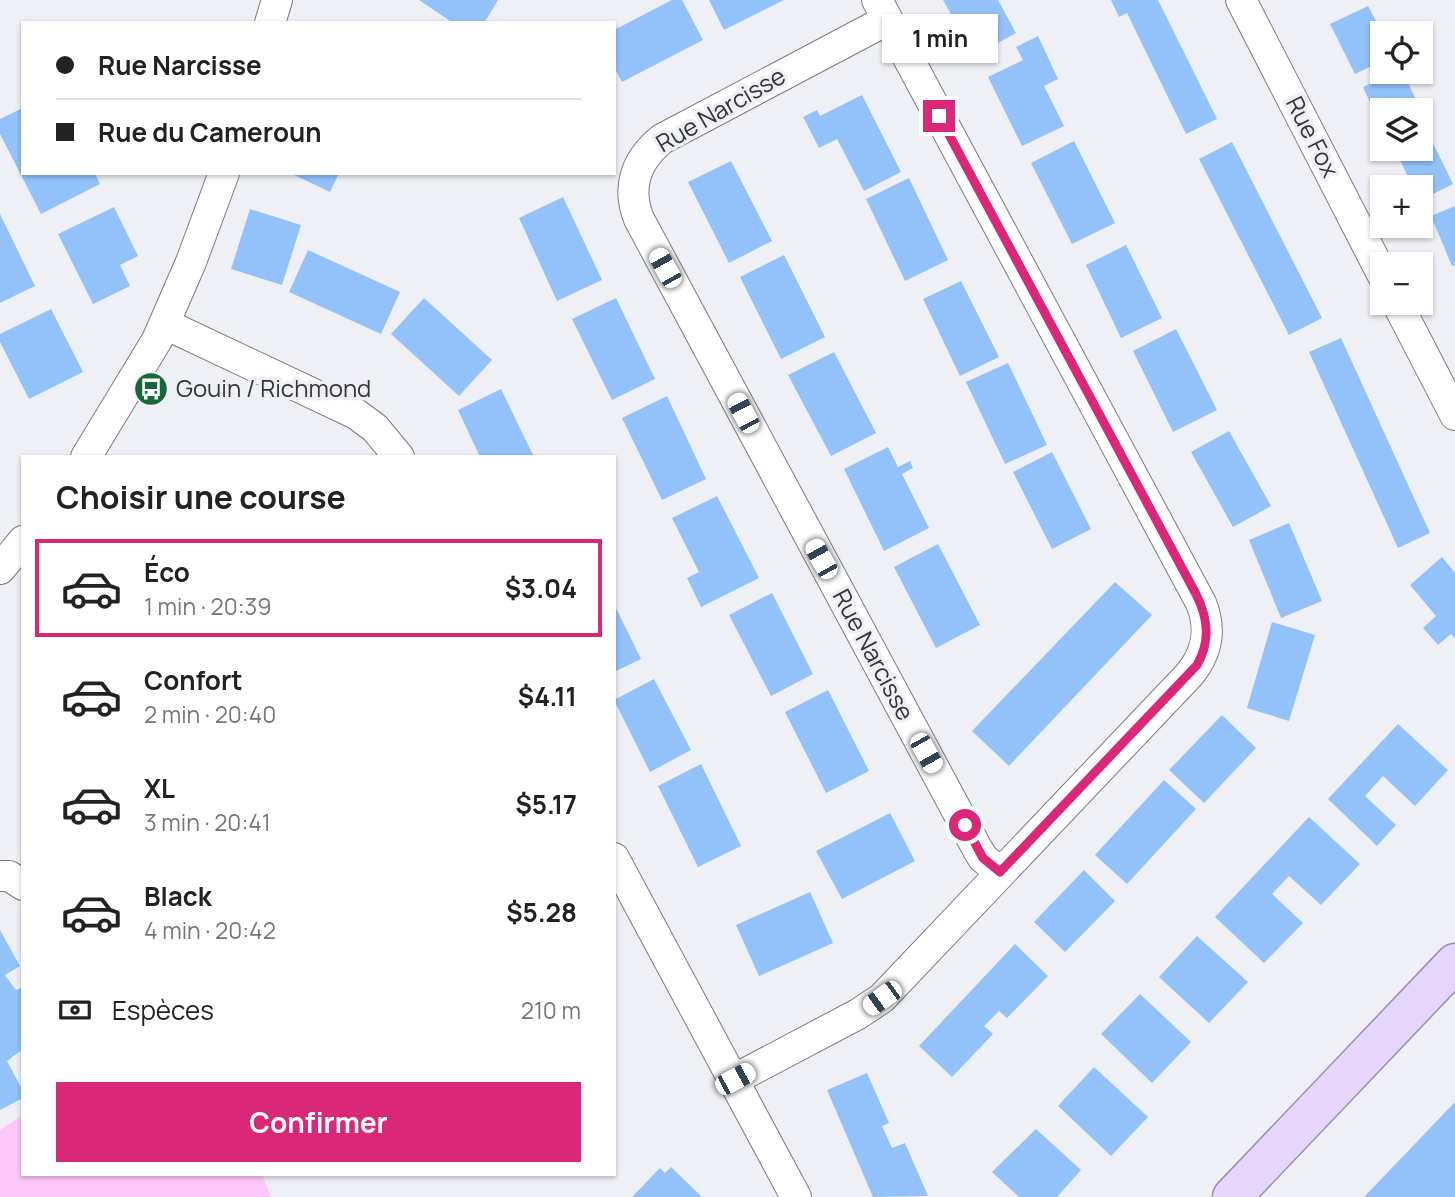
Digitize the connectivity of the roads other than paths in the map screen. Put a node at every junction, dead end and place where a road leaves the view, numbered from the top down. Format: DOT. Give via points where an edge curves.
graph roads {
  1 [pos="277,0"];
  2 [pos="1241,0"];
  3 [pos="882,10"];
  4 [pos="271,21"];
  5 [pos="223,175"];
  6 [pos="1371,252"];
  7 [pos="1403,315"];
  8 [pos="165,324"];
  9 [pos="1455,415"];
  10 [pos="87,455"];
  11 [pos="397,455"];
  12 [pos="21,543"];
  13 [pos="0,569"];
  14 [pos="616,862"];
  15 [pos="1000,872"];
  16 [pos="0,876"];
  17 [pos="21,884"];
  18 [pos="1455,963"];
  19 [pos="735,1079"];
  20 [pos="796,1197"];
  21 [pos="1232,1197"];
  1 -- 4 [label="street"];
  2 -- 6 [label="street, Rue Fox"];
  3 -- 15 [label="street" via="1205,613 1205,647 1197,665"];
  3 -- 15 [label="street, Rue Narcisse" via="662,139 638,166 633,199 639,219 978,850"];
  5 -- 8 [label="street"];
  7 -- 9 [label="street"];
  8 -- 10 [label="street"];
  8 -- 11 [label="street" via="356,414"];
  12 -- 13 [label="street"];
  14 -- 19 [label="street"];
  15 -- 19 [label="street" via="882,998"];
  16 -- 17 [label="street"];
  18 -- 21 [label="main road"];
  19 -- 20 [label="street"];
}
